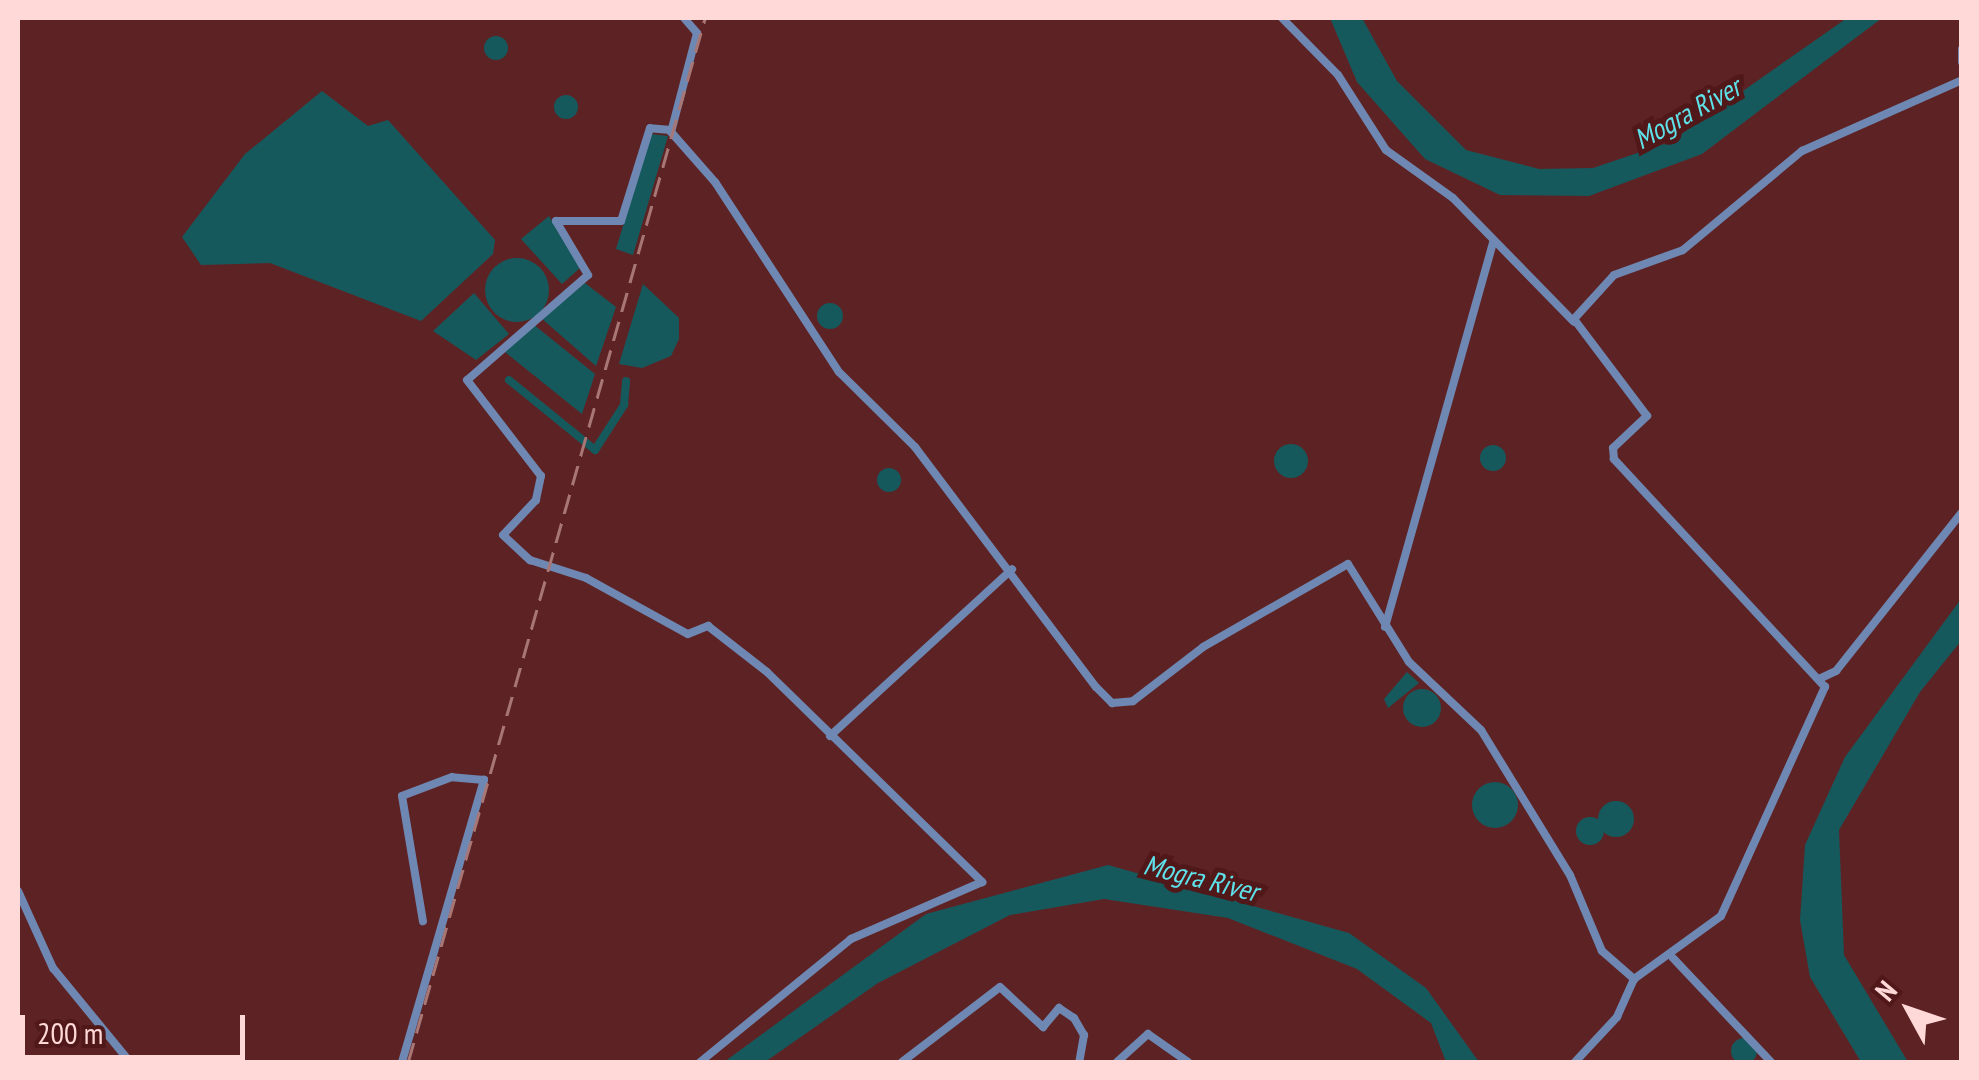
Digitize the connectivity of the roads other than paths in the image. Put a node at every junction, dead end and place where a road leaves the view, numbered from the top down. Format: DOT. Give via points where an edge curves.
graph roads {
  1 [pos="684,18"];
  2 [pos="1282,18"];
  3 [pos="1962,48"];
  4 [pos="1962,62"];
  5 [pos="1962,80"];
  6 [pos="670,130"];
  7 [pos="1493,243"];
  8 [pos="1574,323"];
  9 [pos="1962,512"];
  10 [pos="1012,569"];
  11 [pos="1385,627"];
  12 [pos="1819,680"];
  13 [pos="830,736"];
  14 [pos="18,891"];
  15 [pos="423,921"];
  16 [pos="1674,958"];
  17 [pos="1634,979"];
  18 [pos="130,1062"];
  19 [pos="402,1062"];
  20 [pos="700,1062"];
  21 [pos="902,1062"];
  22 [pos="1080,1062"];
  23 [pos="1117,1062"];
  24 [pos="1188,1062"];
  25 [pos="1576,1062"];
  26 [pos="1771,1062"];
  1 -- 6 [label="street" via="697,33"];
  2 -- 7 [label="street" via="1344,83 1386,150 1453,198"];
  3 -- 4 [label="street"];
  5 -- 8 [label="street" via="1802,151 1684,250 1614,275"];
  6 -- 10 [label="street" via="839,372 915,447"];
  6 -- 13 [label="street" via="650,128 621,220 556,221 588,274 467,380 541,476 536,500 503,535 530,560 586,578 688,634 708,626"];
  7 -- 8 [label="street"];
  7 -- 11 [label="street"];
  8 -- 12 [label="street" via="1647,416 1613,448 1614,460"];
  9 -- 12 [label="street" via="1836,671"];
  10 -- 11 [label="street" via="1112,703 1172,678 1203,647 1340,564 1348,564"];
  10 -- 13 [label="street"];
  11 -- 17 [label="street" via="1481,730 1570,874 1602,951"];
  12 -- 16 [label="street" via="1824,694 1786,789 1721,916"];
  13 -- 20 [label="street" via="982,882 851,939"];
  14 -- 18 [label="street" via="53,968"];
  15 -- 19 [label="street" via="402,796 452,777 484,780"];
  16 -- 17 [label="street"];
  16 -- 26 [label="street"];
  17 -- 25 [label="street" via="1618,1017"];
  21 -- 22 [label="street" via="1000,987 1043,1026 1058,1008 1074,1018 1084,1035"];
  23 -- 24 [label="street" via="1148,1034"];
}
